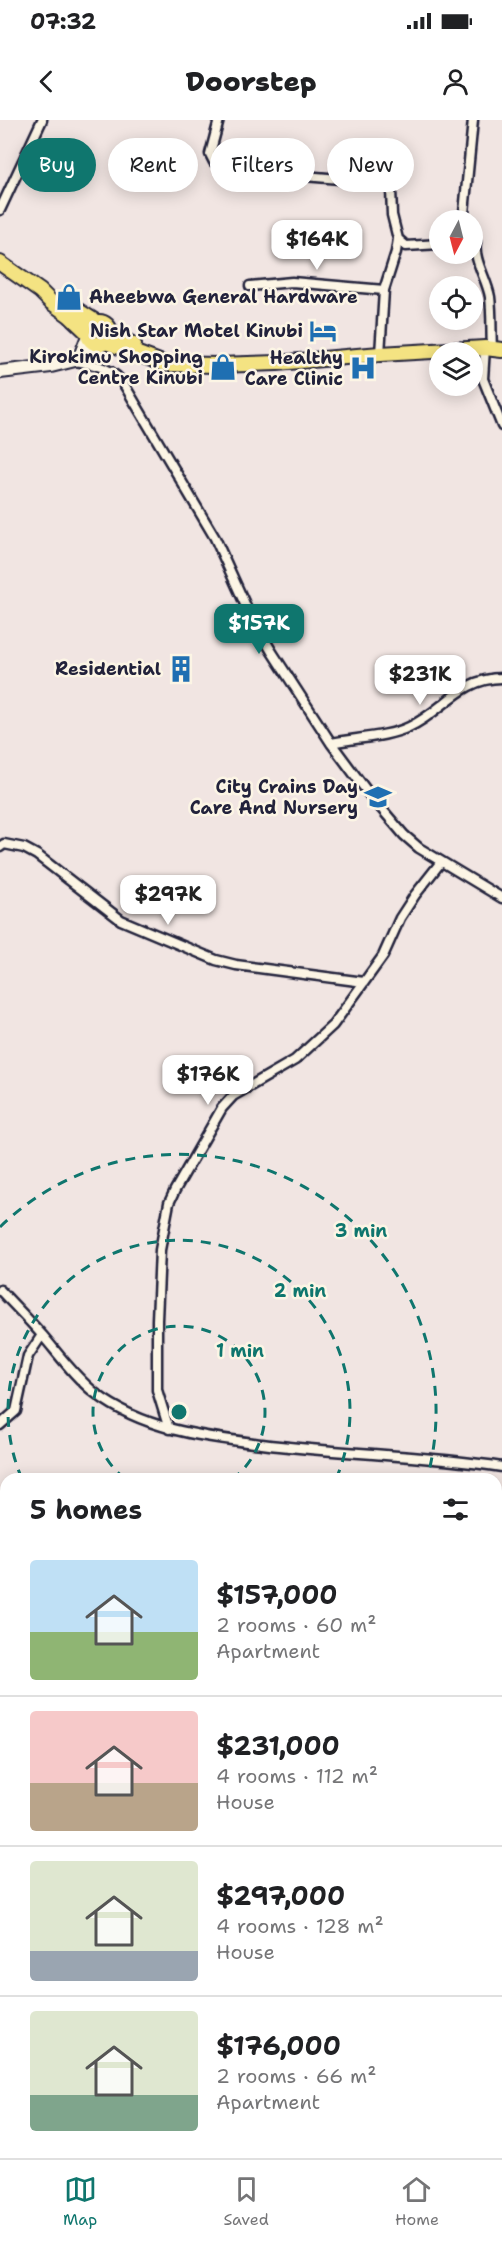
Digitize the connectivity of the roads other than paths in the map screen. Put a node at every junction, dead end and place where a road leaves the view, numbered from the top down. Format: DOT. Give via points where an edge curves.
graph roads {
  1 [pos="42,120"];
  2 [pos="219,120"];
  3 [pos="473,120"];
  4 [pos="0,210"];
  5 [pos="464,210"];
  6 [pos="398,239"];
  7 [pos="429,245"];
  8 [pos="0,262"];
  9 [pos="479,264"];
  10 [pos="250,286"];
  11 [pos="384,290"];
  12 [pos="91,330"];
  13 [pos="106,340"];
  14 [pos="493,349"];
  15 [pos="380,354"];
  16 [pos="74,360"];
  17 [pos="0,372"];
  18 [pos="502,426"];
  19 [pos="502,678"];
  20 [pos="331,742"];
  21 [pos="0,847"];
  22 [pos="441,862"];
  23 [pos="502,898"];
  24 [pos="364,982"];
  25 [pos="0,1290"];
  26 [pos="42,1335"];
  27 [pos="0,1425"];
  28 [pos="169,1429"];
  29 [pos="502,1467"];
  1 -- 4 [label="street"];
  2 -- 6 [label="street" via="210,154 214,162 257,172 387,183"];
  3 -- 5 [label="street"];
  6 -- 7 [label="street" via="406,246"];
  6 -- 11 [label="street"];
  8 -- 12 [label="main road" via="40,291 57,297"];
  9 -- 14 [label="street" via="489,295"];
  10 -- 11 [label="street" via="292,282"];
  11 -- 15 [label="street"];
  12 -- 13 [label="main road" via="92,342"];
  12 -- 13 [label="main road" via="106,324"];
  12 -- 16 [label="main road"];
  13 -- 15 [label="main road" via="184,363 248,364"];
  13 -- 16 [label="main road"];
  14 -- 15 [label="main road"];
  14 -- 18 [label="street" via="483,379"];
  16 -- 17 [label="main road"];
  16 -- 20 [label="street" via="112,372 125,386 215,538 249,613"];
  19 -- 20 [label="street" via="468,685 408,728"];
  20 -- 22 [label="street" via="404,836"];
  21 -- 24 [label="street" via="4,844 24,848 121,920 216,960"];
  22 -- 23 [label="street"];
  22 -- 24 [label="street" via="400,918 383,956"];
  24 -- 28 [label="street" via="333,1025 303,1053 233,1096 222,1108 169,1203 160,1250 157,1320 157,1390"];
  25 -- 26 [label="street"];
  26 -- 27 [label="street" via="28,1356 16,1411"];
  26 -- 28 [label="street" via="95,1393"];
  28 -- 29 [label="street" via="288,1448"];
}
